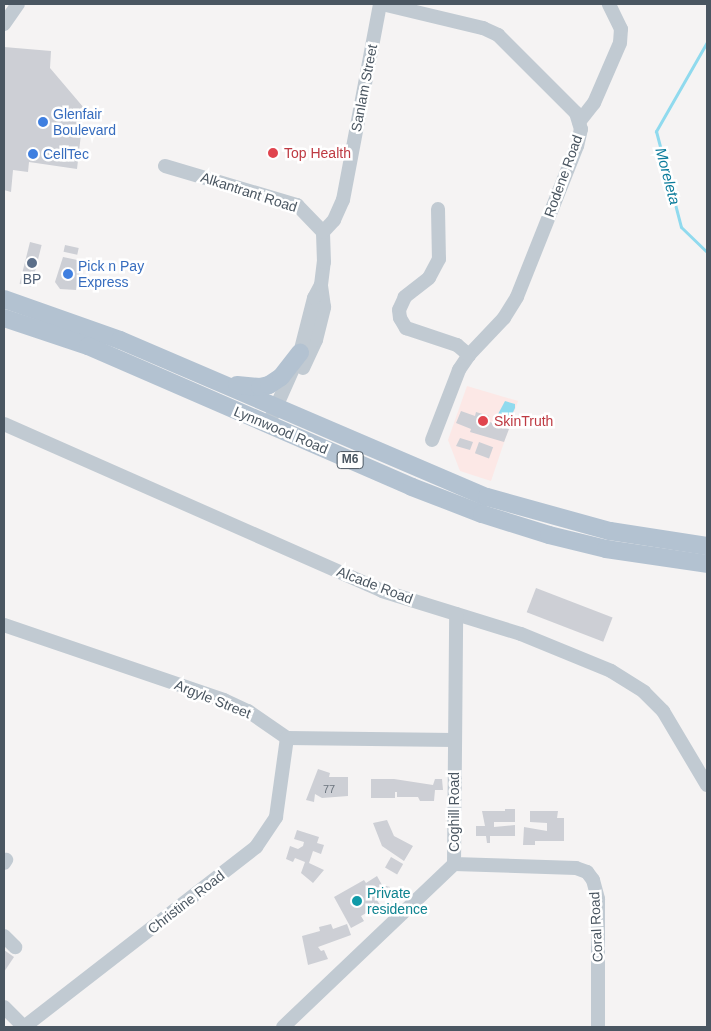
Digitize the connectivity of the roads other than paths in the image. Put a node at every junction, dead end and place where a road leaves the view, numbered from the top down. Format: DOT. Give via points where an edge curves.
graph roads {
  1 [pos="18,4"];
  2 [pos="381,4"];
  3 [pos="609,4"];
  4 [pos="4,24"];
  5 [pos="579,122"];
  6 [pos="165,166"];
  7 [pos="438,209"];
  8 [pos="323,232"];
  9 [pos="321,285"];
  10 [pos="4,299"];
  11 [pos="4,318"];
  12 [pos="300,353"];
  13 [pos="469,355"];
  14 [pos="214,380"];
  15 [pos="281,409"];
  16 [pos="4,424"];
  17 [pos="271,425"];
  18 [pos="432,440"];
  19 [pos="707,546"];
  20 [pos="707,564"];
  21 [pos="456,614"];
  22 [pos="4,626"];
  23 [pos="287,738"];
  24 [pos="454,740"];
  25 [pos="707,785"];
  26 [pos="454,864"];
  27 [pos="4,936"];
  28 [pos="15,947"];
  29 [pos="4,1007"];
  30 [pos="24,1027"];
  31 [pos="283,1027"];
  32 [pos="598,1027"];
  1 -- 4 [label="street"];
  2 -- 5 [label="street, Rodene Road" via="483,28 498,35 576,113"];
  2 -- 8 [label="street, Sanlam Street" via="343,200 334,220"];
  3 -- 5 [label="street" via="621,29 620,43 594,103"];
  5 -- 13 [label="street, Rodene Road" via="581,129 577,146 517,297 504,318"];
  6 -- 8 [label="street, Alkantrant Road" via="297,204"];
  7 -- 13 [label="street" via="439,260 429,278 405,297 399,310 400,318 406,328 457,345"];
  8 -- 9 [label="street"];
  9 -- 12 [label="street" via="314,298"];
  9 -- 15 [label="street" via="324,307 316,340"];
  10 -- 14 [label="main road, Lynnwood Road / M6" via="120,340"];
  11 -- 17 [label="main road, Lynnwood Road / M6" via="88,346"];
  12 -- 14 [label="main road" via="281,377 268,385 245,386"];
  12 -- 15 [label="street"];
  13 -- 18 [label="street, Rodene Road" via="459,370"];
  14 -- 15 [label="main road, Lynnwood Road / M6"];
  15 -- 17 [label="street"];
  15 -- 19 [label="main road, Lynnwood Road / M6" via="486,497 610,531"];
  16 -- 21 [label="street, Alcade Road" via="382,591"];
  17 -- 20 [label="main road, Lynnwood Road / M6" via="482,514 606,549"];
  21 -- 24 [label="street, Coghill Road"];
  21 -- 25 [label="street, Alcade Road" via="576,655 637,687 662,711"];
  22 -- 23 [label="street, Argyle Street" via="224,700 248,711"];
  23 -- 24 [label="street"];
  23 -- 30 [label="street, Christine Road" via="276,817 256,847"];
  24 -- 26 [label="street, Coghill Road"];
  26 -- 31 [label="street, Coghill Road"];
  26 -- 32 [label="street, Coral Road" via="576,868 586,872 593,880 598,899"];
  27 -- 28 [label="street"];
  29 -- 30 [label="street"];
}
